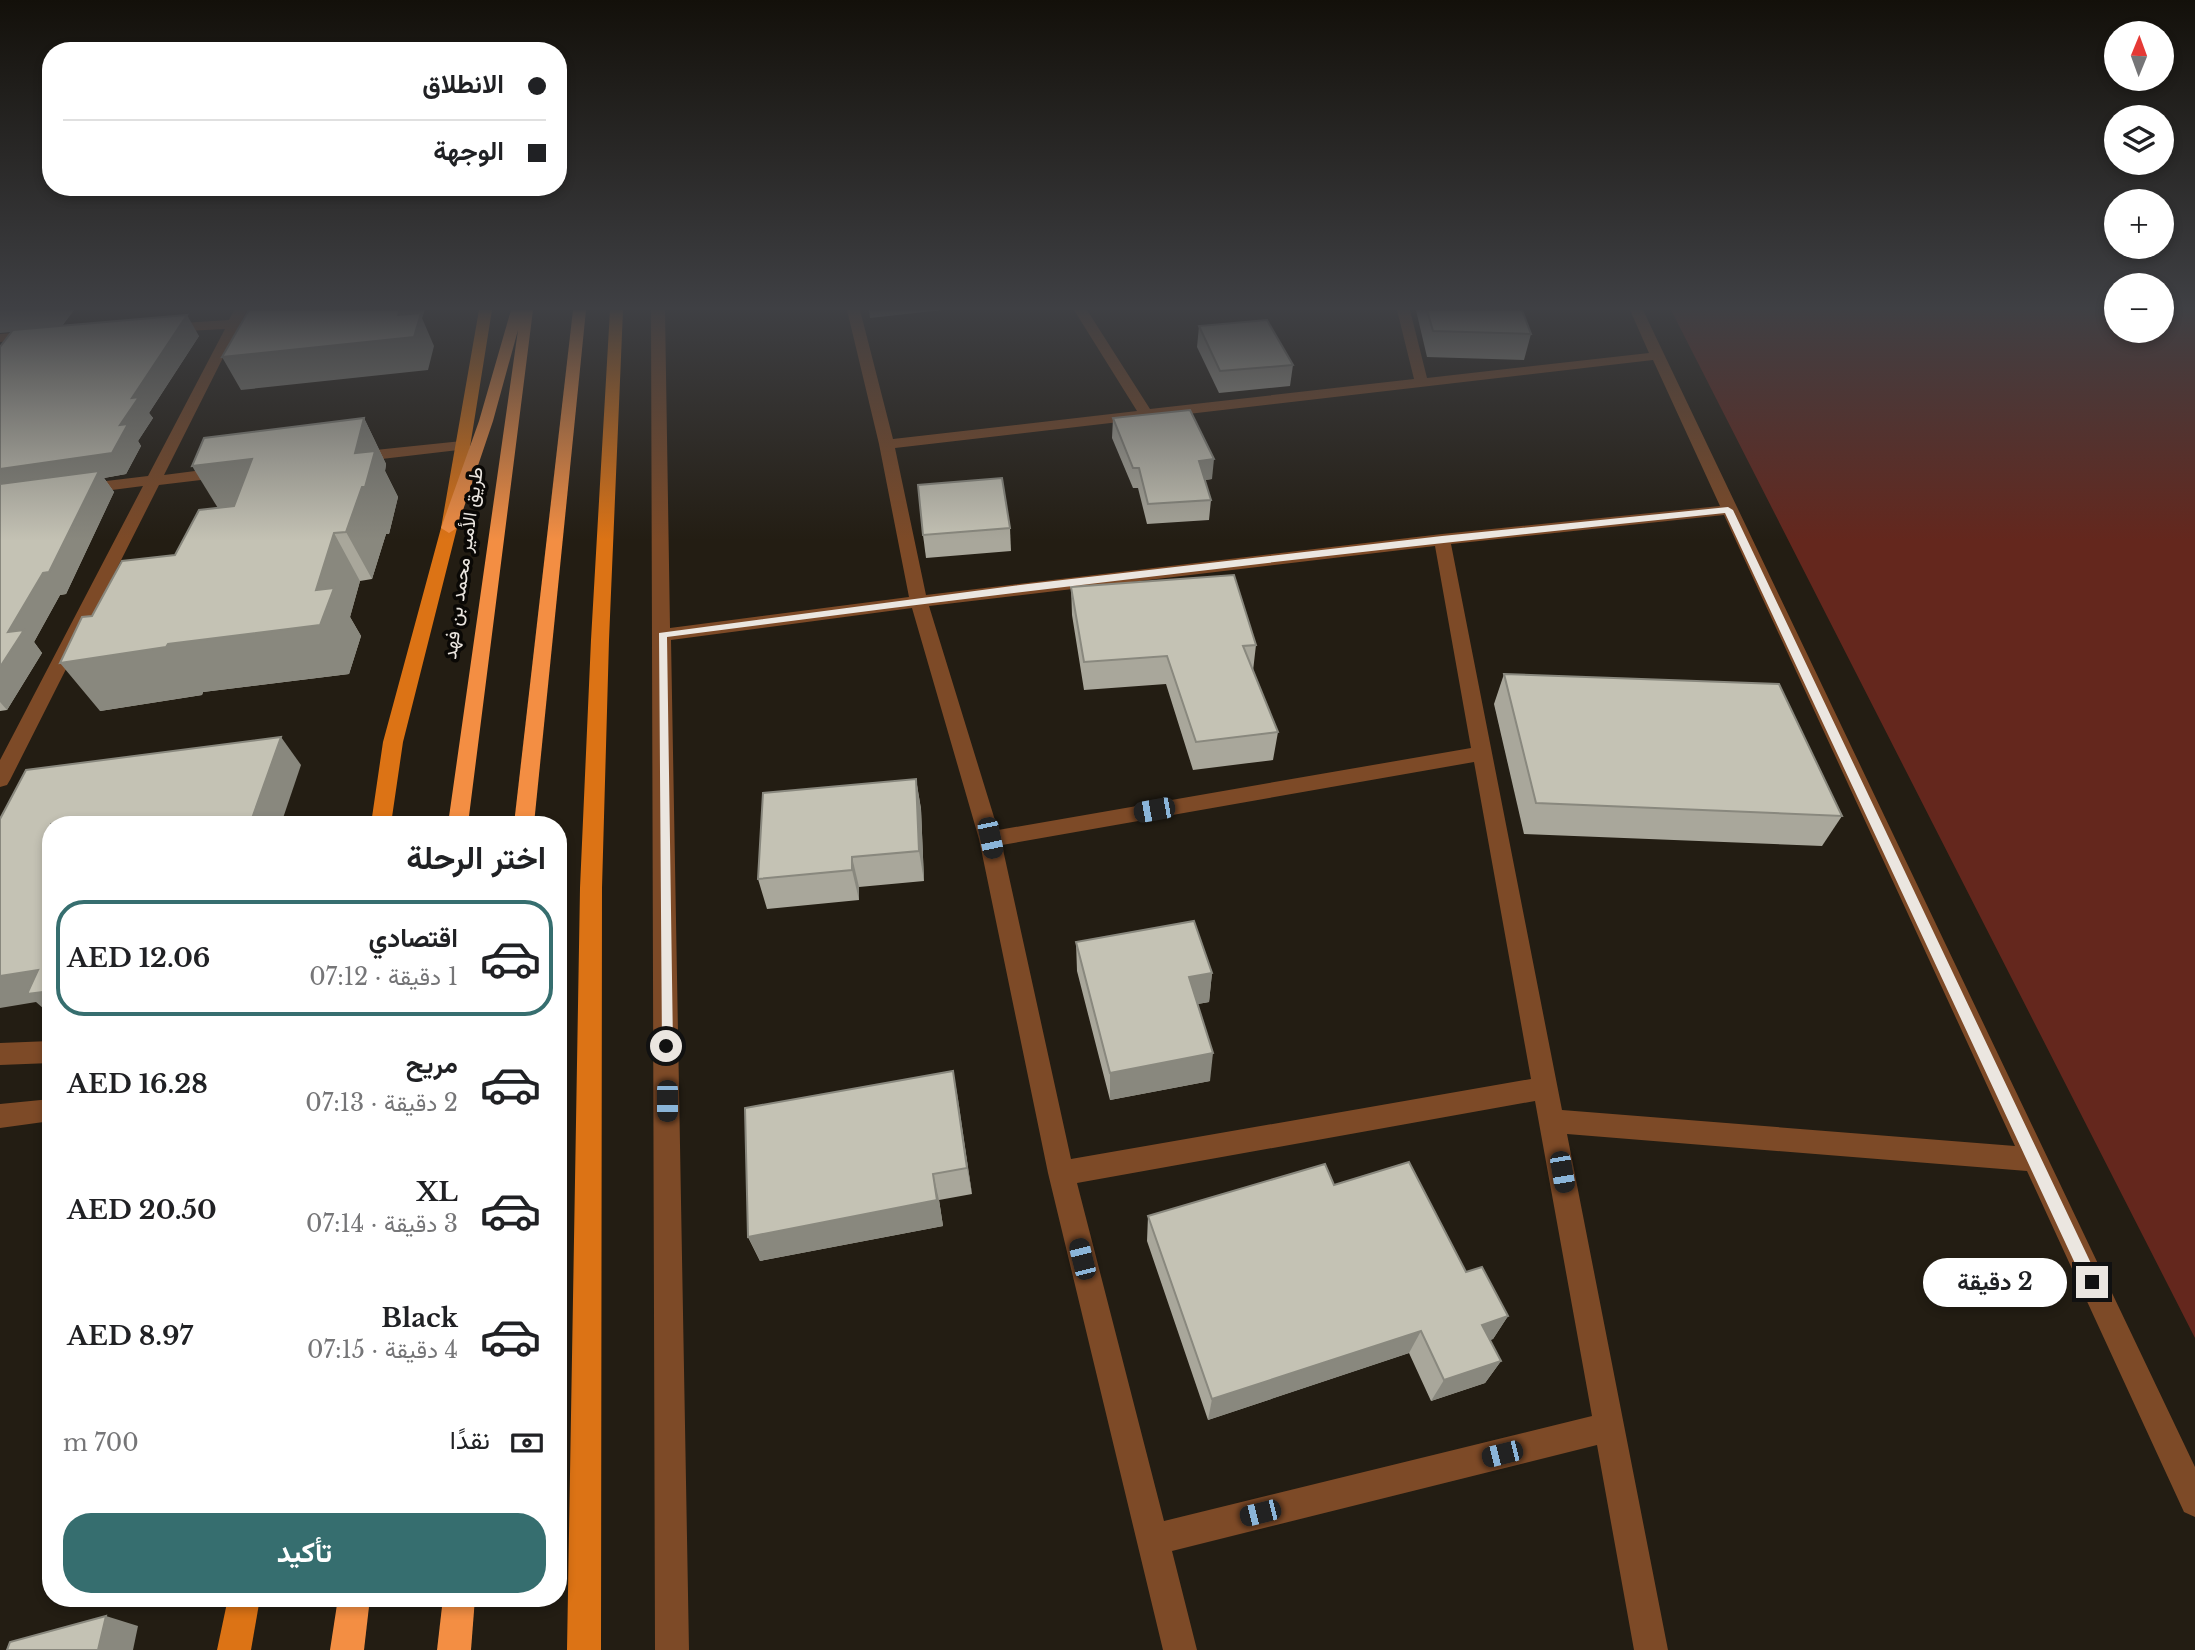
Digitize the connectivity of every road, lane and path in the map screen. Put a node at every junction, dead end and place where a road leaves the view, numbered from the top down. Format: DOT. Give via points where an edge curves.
graph roads {
  1 [pos="202,387"];
  2 [pos="472,387"];
  3 [pos="495,387"];
  4 [pos="517,387"];
  5 [pos="573,387"];
  6 [pos="613,387"];
  7 [pos="659,387"];
  8 [pos="873,387"];
  9 [pos="1129,387"];
  10 [pos="1371,387"];
  11 [pos="1670,387"];
  12 [pos="1146,414"];
  13 [pos="887,444"];
  14 [pos="461,446"];
  15 [pos="342,459"];
  16 [pos="248,469"];
  17 [pos="155,480"];
  18 [pos="65,492"];
  19 [pos="1728,510"];
  20 [pos="449,528"];
  21 [pos="1442,539"];
  22 [pos="918,600"];
  23 [pos="663,635"];
  24 [pos="1483,753"];
  25 [pos="5,760"];
  26 [pos="0,780"];
  27 [pos="382,816"];
  28 [pos="459,816"];
  29 [pos="525,816"];
  30 [pos="990,838"];
  31 [pos="42,1052"];
  32 [pos="0,1054"];
  33 [pos="1546,1088"];
  34 [pos="42,1111"];
  35 [pos="42,1116"];
  36 [pos="0,1117"];
  37 [pos="1552,1121"];
  38 [pos="2035,1160"];
  39 [pos="1061,1174"];
  40 [pos="1609,1427"];
  41 [pos="2195,1501"];
  42 [pos="1153,1540"];
  43 [pos="242,1607"];
  44 [pos="353,1607"];
  45 [pos="458,1607"];
  46 [pos="234,1650"];
  47 [pos="347,1650"];
  48 [pos="454,1650"];
  49 [pos="584,1650"];
  50 [pos="671,1650"];
  51 [pos="1180,1650"];
  52 [pos="1651,1650"];
  1 -- 17 [label="street"];
  2 -- 14 [label="main road"];
  3 -- 20 [label="highway"];
  4 -- 28 [label="highway, طريق الأمير محمد بن فهد"];
  5 -- 29 [label="highway"];
  6 -- 49 [label="main road" via="596,723 590,968"];
  7 -- 23 [label="street"];
  8 -- 13 [label="street"];
  9 -- 12 [label="street"];
  10 -- 12 [label="street"];
  11 -- 19 [label="street"];
  12 -- 13 [label="street"];
  13 -- 22 [label="street"];
  14 -- 15 [label="street"];
  14 -- 20 [label="main road"];
  16 -- 17 [label="street"];
  17 -- 18 [label="street"];
  17 -- 25 [label="street"];
  19 -- 21 [label="street"];
  19 -- 38 [label="street"];
  20 -- 27 [label="main road" via="393,743"];
  21 -- 22 [label="street"];
  21 -- 24 [label="street"];
  22 -- 23 [label="street"];
  22 -- 30 [label="street"];
  23 -- 50 [label="street"];
  24 -- 30 [label="street"];
  24 -- 33 [label="street"];
  25 -- 26 [label="street"];
  30 -- 39 [label="street"];
  31 -- 32 [label="street"];
  33 -- 37 [label="street"];
  33 -- 39 [label="street"];
  34 -- 36 [label="street"];
  35 -- 36 [label="street"];
  37 -- 38 [label="street"];
  37 -- 40 [label="street"];
  38 -- 41 [label="street"];
  39 -- 42 [label="street"];
  40 -- 42 [label="street"];
  40 -- 52 [label="street"];
  42 -- 51 [label="street"];
  43 -- 46 [label="main road"];
  44 -- 47 [label="highway"];
  45 -- 48 [label="highway"];
}
